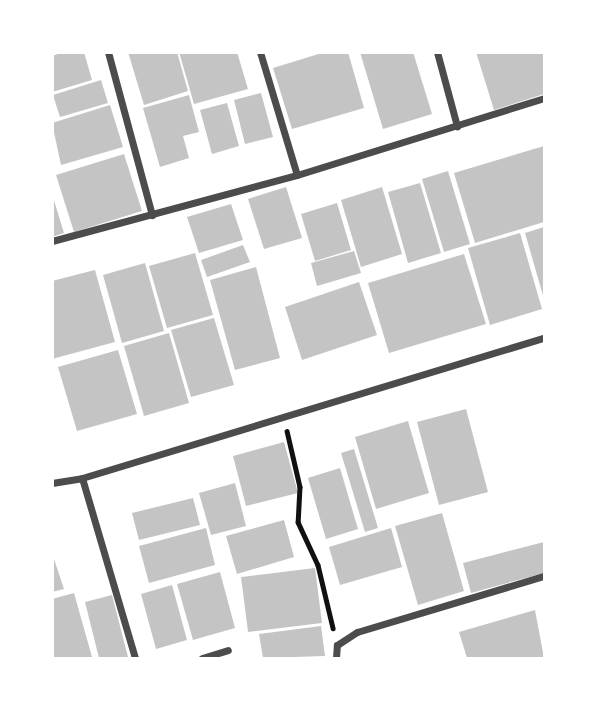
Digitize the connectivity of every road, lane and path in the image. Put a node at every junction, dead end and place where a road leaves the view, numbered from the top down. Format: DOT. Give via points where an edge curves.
graph roads {
  1 [pos="107,52"];
  2 [pos="260,52"];
  3 [pos="437,52"];
  4 [pos="544,98"];
  5 [pos="457,126"];
  6 [pos="297,175"];
  7 [pos="152,215"];
  8 [pos="52,241"];
  9 [pos="544,338"];
  10 [pos="284,416"];
  11 [pos="82,478"];
  12 [pos="52,483"];
  13 [pos="544,576"];
  14 [pos="337,645"];
  15 [pos="228,650"];
  16 [pos="135,659"];
  17 [pos="202,659"];
  18 [pos="336,659"];
  1 -- 7 [label="street"];
  2 -- 6 [label="street"];
  3 -- 5 [label="street"];
  4 -- 5 [label="street"];
  5 -- 6 [label="street"];
  6 -- 7 [label="street"];
  7 -- 8 [label="street"];
  9 -- 10 [label="street"];
  10 -- 11 [label="street"];
  10 -- 14 [label="path" via="300,487 298,522 318,565"];
  11 -- 12 [label="street"];
  11 -- 16 [label="street"];
  13 -- 14 [label="street" via="357,632"];
  14 -- 18 [label="street"];
  15 -- 17 [label="street"];
}
